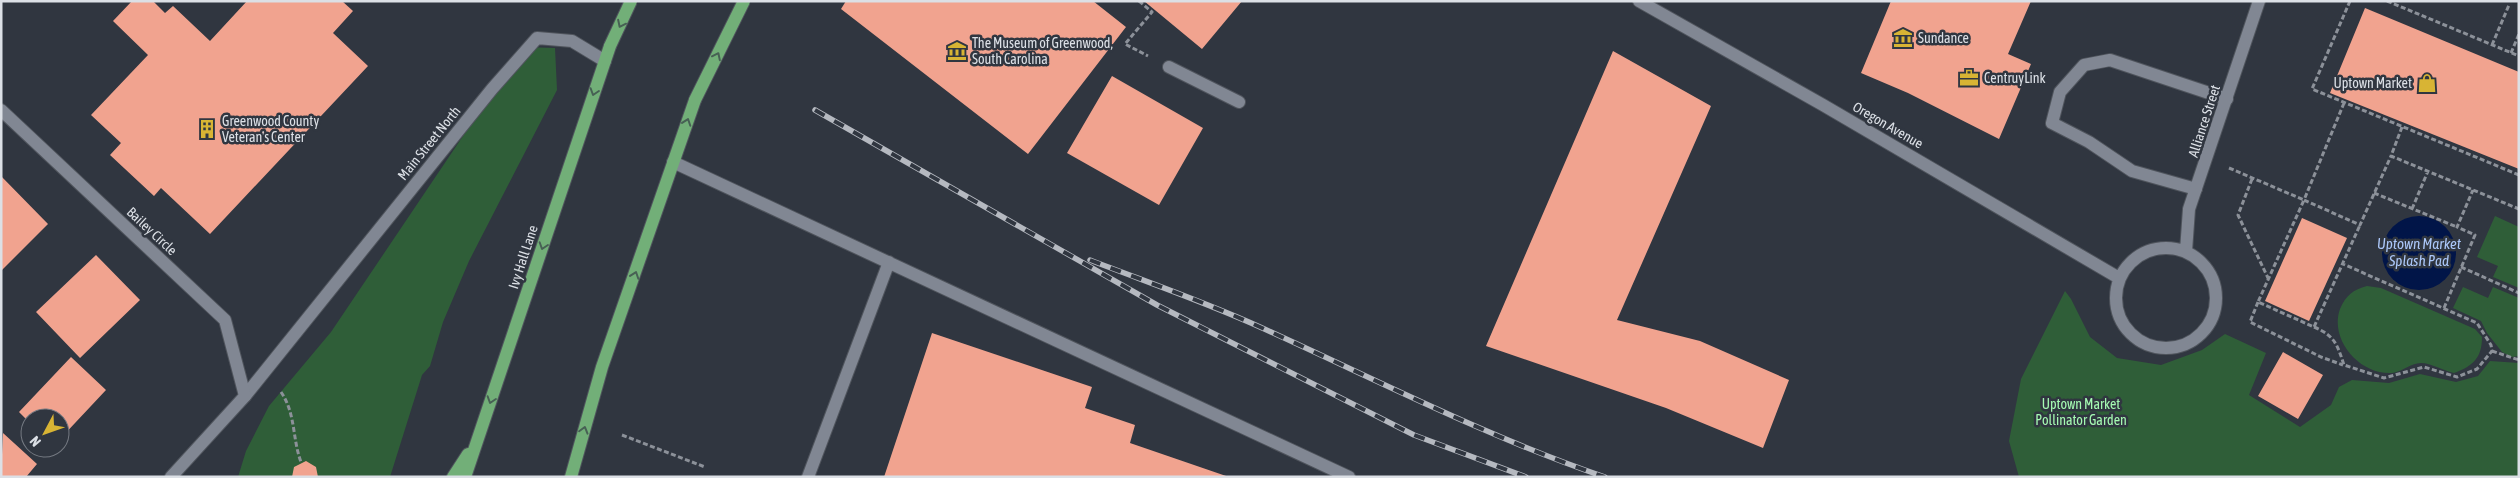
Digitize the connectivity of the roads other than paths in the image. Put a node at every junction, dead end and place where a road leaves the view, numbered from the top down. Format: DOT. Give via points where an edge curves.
graph roads {
  1 [pos="631,1"];
  2 [pos="744,1"];
  3 [pos="1639,1"];
  4 [pos="2259,1"];
  5 [pos="605,61"];
  6 [pos="1169,67"];
  7 [pos="2227,100"];
  8 [pos="1238,102"];
  9 [pos="1,110"];
  10 [pos="673,162"];
  11 [pos="2196,188"];
  12 [pos="2186,252"];
  13 [pos="889,262"];
  14 [pos="2119,278"];
  15 [pos="245,396"];
  16 [pos="479,437"];
  17 [pos="170,477"];
  18 [pos="453,477"];
  19 [pos="465,477"];
  20 [pos="571,477"];
  21 [pos="808,477"];
  22 [pos="1349,477"];
  1 -- 5 [label="main road, Ivy Hall Lane, one-way, bridge"];
  10 -- 2 [label="main road, one-way, bridge" via="695,100"];
  3 -- 14 [label="street, Oregon Avenue"];
  4 -- 7 [label="street, Alliance Street"];
  5 -- 15 [label="street, Main Street North" via="572,41 537,38 492,89"];
  5 -- 16 [label="main road, Ivy Hall Lane, one-way"];
  6 -- 8 [label="street"];
  7 -- 11 [label="street, Alliance Street"];
  7 -- 11 [label="street" via="2110,60 2084,65 2060,92 2052,123 2089,142 2132,171"];
  9 -- 15 [label="street, Bailey Circle" via="225,320"];
  10 -- 13 [label="street"];
  20 -- 10 [label="main road, one-way" via="602,367"];
  11 -- 12 [label="street, Alliance Street" via="2189,209"];
  12 -- 14 [label="street" via="2167,247 2147,251 2130,262"];
  12 -- 14 [label="street" via="2202,263 2214,279 2217,299 2213,319 2202,335 2185,346 2166,349 2146,345 2129,334 2118,317 2115,297"];
  13 -- 21 [label="street"];
  13 -- 22 [label="street"];
  15 -- 17 [label="street"];
  16 -- 18 [label="main road"];
  16 -- 19 [label="main road, Ivy Hall Lane"];
}
